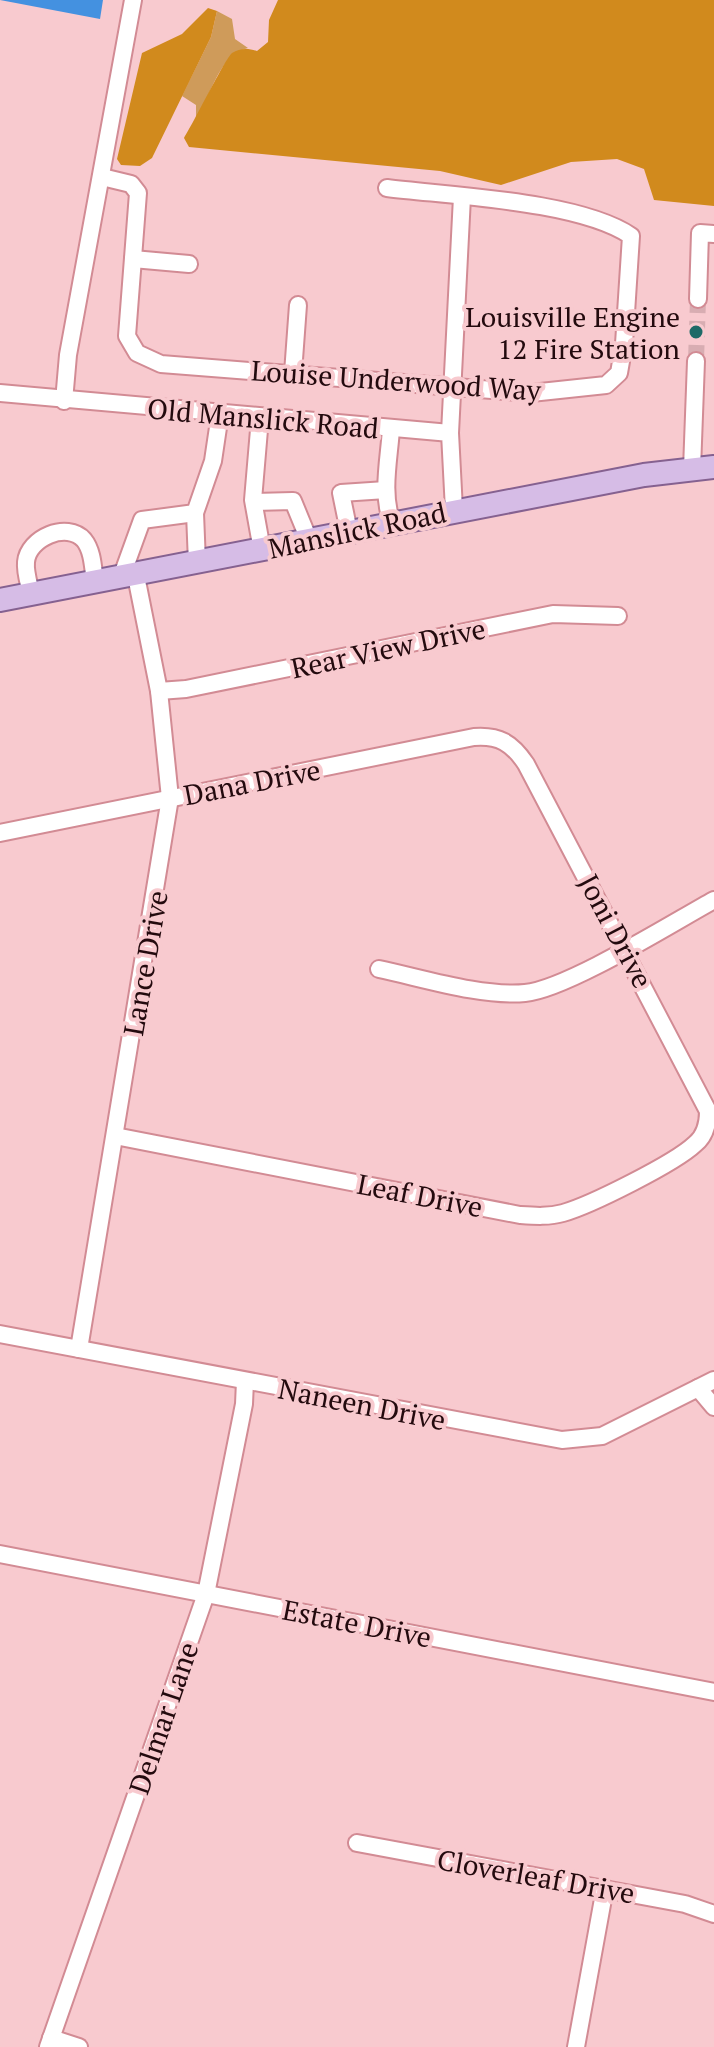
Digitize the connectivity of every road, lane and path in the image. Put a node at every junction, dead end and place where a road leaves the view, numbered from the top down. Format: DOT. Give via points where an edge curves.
graph roads {
  1 [pos="133,0"];
  2 [pos="102,177"];
  3 [pos="387,188"];
  4 [pos="462,197"];
  5 [pos="714,234"];
  6 [pos="133,259"];
  7 [pos="189,264"];
  8 [pos="698,299"];
  9 [pos="298,305"];
  10 [pos="696,361"];
  11 [pos="293,373"];
  12 [pos="454,387"];
  13 [pos="0,393"];
  14 [pos="64,401"];
  15 [pos="220,414"];
  16 [pos="260,418"];
  17 [pos="391,429"];
  18 [pos="450,433"];
  19 [pos="703,468"];
  20 [pos="386,490"];
  21 [pos="254,502"];
  22 [pos="454,510"];
  23 [pos="195,513"];
  24 [pos="392,523"];
  25 [pos="349,532"];
  26 [pos="309,540"];
  27 [pos="262,550"];
  28 [pos="197,563"];
  29 [pos="129,577"];
  30 [pos="95,582"];
  31 [pos="31,593"];
  32 [pos="0,600"];
  33 [pos="618,616"];
  34 [pos="159,691"];
  35 [pos="504,740"];
  36 [pos="170,798"];
  37 [pos="0,833"];
  38 [pos="714,900"];
  39 [pos="625,948"];
  40 [pos="379,969"];
  41 [pos="705,1132"];
  42 [pos="115,1136"];
  43 [pos="0,1334"];
  44 [pos="79,1349"];
  45 [pos="714,1380"];
  46 [pos="245,1381"];
  47 [pos="698,1388"];
  48 [pos="714,1407"];
  49 [pos="0,1554"];
  50 [pos="206,1594"];
  51 [pos="714,1692"];
  52 [pos="357,1843"];
  53 [pos="605,1888"];
  54 [pos="714,1914"];
  55 [pos="50,2042"];
  56 [pos="79,2047"];
  57 [pos="576,2047"];
  1 -- 2 [label="street"];
  2 -- 6 [label="street, Louise Underwood Way" via="131,184 138,193"];
  2 -- 14 [label="street"];
  3 -- 4 [label="street, Louise Underwood Way"];
  4 -- 12 [label="street"];
  4 -- 12 [label="street, Louise Underwood Way" via="580,213 631,236 624,344 619,373 606,385 531,393"];
  5 -- 8 [label="street" via="700,233"];
  6 -- 7 [label="street"];
  6 -- 11 [label="street, Louise Underwood Way" via="127,336 137,353 161,364"];
  9 -- 11 [label="street"];
  10 -- 19 [label="street"];
  11 -- 12 [label="street, Louise Underwood Way"];
  12 -- 18 [label="street"];
  13 -- 14 [label="street, Old Manslick Road"];
  14 -- 15 [label="street, Old Manslick Road"];
  15 -- 16 [label="street, Old Manslick Road"];
  15 -- 23 [label="street" via="213,461"];
  16 -- 17 [label="street, Old Manslick Road"];
  16 -- 21 [label="street"];
  17 -- 18 [label="street, Old Manslick Road"];
  17 -- 20 [label="street"];
  18 -- 22 [label="street"];
  19 -- 22 [label="main road, Manslick Road"];
  20 -- 24 [label="street"];
  20 -- 25 [label="street" via="341,493"];
  21 -- 26 [label="street" via="293,501"];
  21 -- 27 [label="street"];
  22 -- 24 [label="main road, Manslick Road"];
  23 -- 28 [label="street"];
  23 -- 29 [label="street" via="142,520"];
  24 -- 25 [label="main road, Manslick Road"];
  25 -- 26 [label="main road, Manslick Road"];
  26 -- 27 [label="main road, Manslick Road"];
  27 -- 28 [label="main road, Manslick Road"];
  28 -- 29 [label="main road, Manslick Road"];
  29 -- 30 [label="main road, Manslick Road"];
  29 -- 34 [label="street, Lance Drive"];
  30 -- 31 [label="main road, Manslick Road"];
  30 -- 31 [label="street" via="90,552 81,537 70,532 42,536 26,562"];
  31 -- 32 [label="main road, Manslick Road"];
  33 -- 34 [label="street, Rear View Drive" via="553,614"];
  34 -- 36 [label="street, Lance Drive"];
  35 -- 36 [label="street, Dana Drive" via="474,737"];
  35 -- 39 [label="street, Joni Drive" via="526,764"];
  36 -- 37 [label="street, Dana Drive"];
  36 -- 42 [label="street, Lance Drive"];
  38 -- 39 [label="street"];
  39 -- 40 [label="street" via="530,993"];
  39 -- 41 [label="street, Joni Drive" via="704,1098"];
  41 -- 42 [label="street, Leaf Drive" via="685,1152 609,1193 546,1217"];
  42 -- 44 [label="street, Lance Drive"];
  43 -- 44 [label="street, Naneen Drive"];
  44 -- 46 [label="street, Naneen Drive"];
  45 -- 47 [label="street, Naneen Drive"];
  46 -- 47 [label="street, Naneen Drive" via="562,1440 602,1436"];
  46 -- 50 [label="street, Delmar Lane"];
  47 -- 48 [label="street"];
  49 -- 50 [label="street, Estate Drive"];
  50 -- 51 [label="street, Estate Drive"];
  50 -- 55 [label="street, Delmar Lane"];
  52 -- 53 [label="street, Cloverleaf Drive"];
  53 -- 54 [label="street, Cloverleaf Drive"];
  53 -- 57 [label="street"];
  55 -- 56 [label="street"];
}
